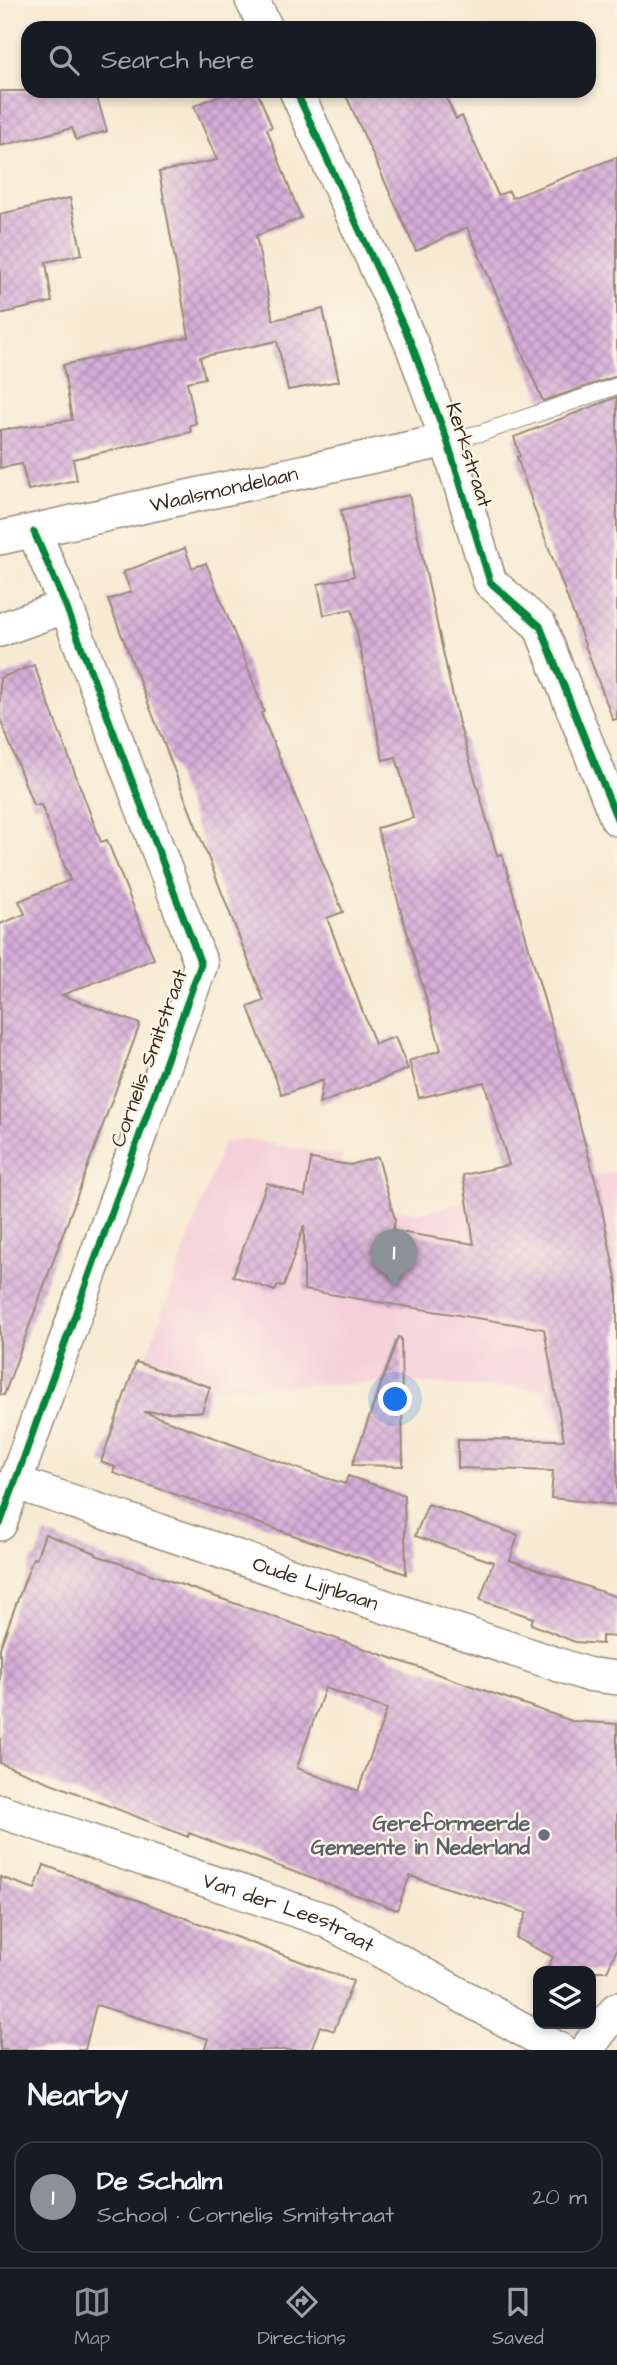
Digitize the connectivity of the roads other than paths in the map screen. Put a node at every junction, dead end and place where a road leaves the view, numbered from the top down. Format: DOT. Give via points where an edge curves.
graph roads {
  1 [pos="253,0"];
  2 [pos="263,21"];
  3 [pos="299,98"];
  4 [pos="617,386"];
  5 [pos="447,440"];
  6 [pos="34,532"];
  7 [pos="0,538"];
  8 [pos="66,606"];
  9 [pos="0,630"];
  10 [pos="617,819"];
  11 [pos="17,1483"];
  12 [pos="0,1524"];
  13 [pos="617,1678"];
  14 [pos="0,1811"];
  15 [pos="617,2009"];
  16 [pos="560,2050"];
  17 [pos="586,2050"];
  1 -- 2 [label="street"];
  3 -- 5 [label="street, Kerkstraat" via="412,345"];
  4 -- 5 [label="lane" via="481,433"];
  5 -- 6 [label="street, Waalsmondelaan"];
  5 -- 10 [label="street, Kerkstraat" via="490,582 540,626"];
  6 -- 7 [label="street, Waalsmondelaan"];
  6 -- 8 [label="street, Cornelis Smitstraat"];
  8 -- 9 [label="street"];
  8 -- 11 [label="street, Cornelis Smitstraat" via="201,964"];
  11 -- 12 [label="street, Cornelis Smitstraat"];
  11 -- 13 [label="street, Oude Lijnbaan" via="586,1674"];
  14 -- 16 [label="street, Van der Leestraat" via="325,1920"];
  15 -- 17 [label="street"];
}
